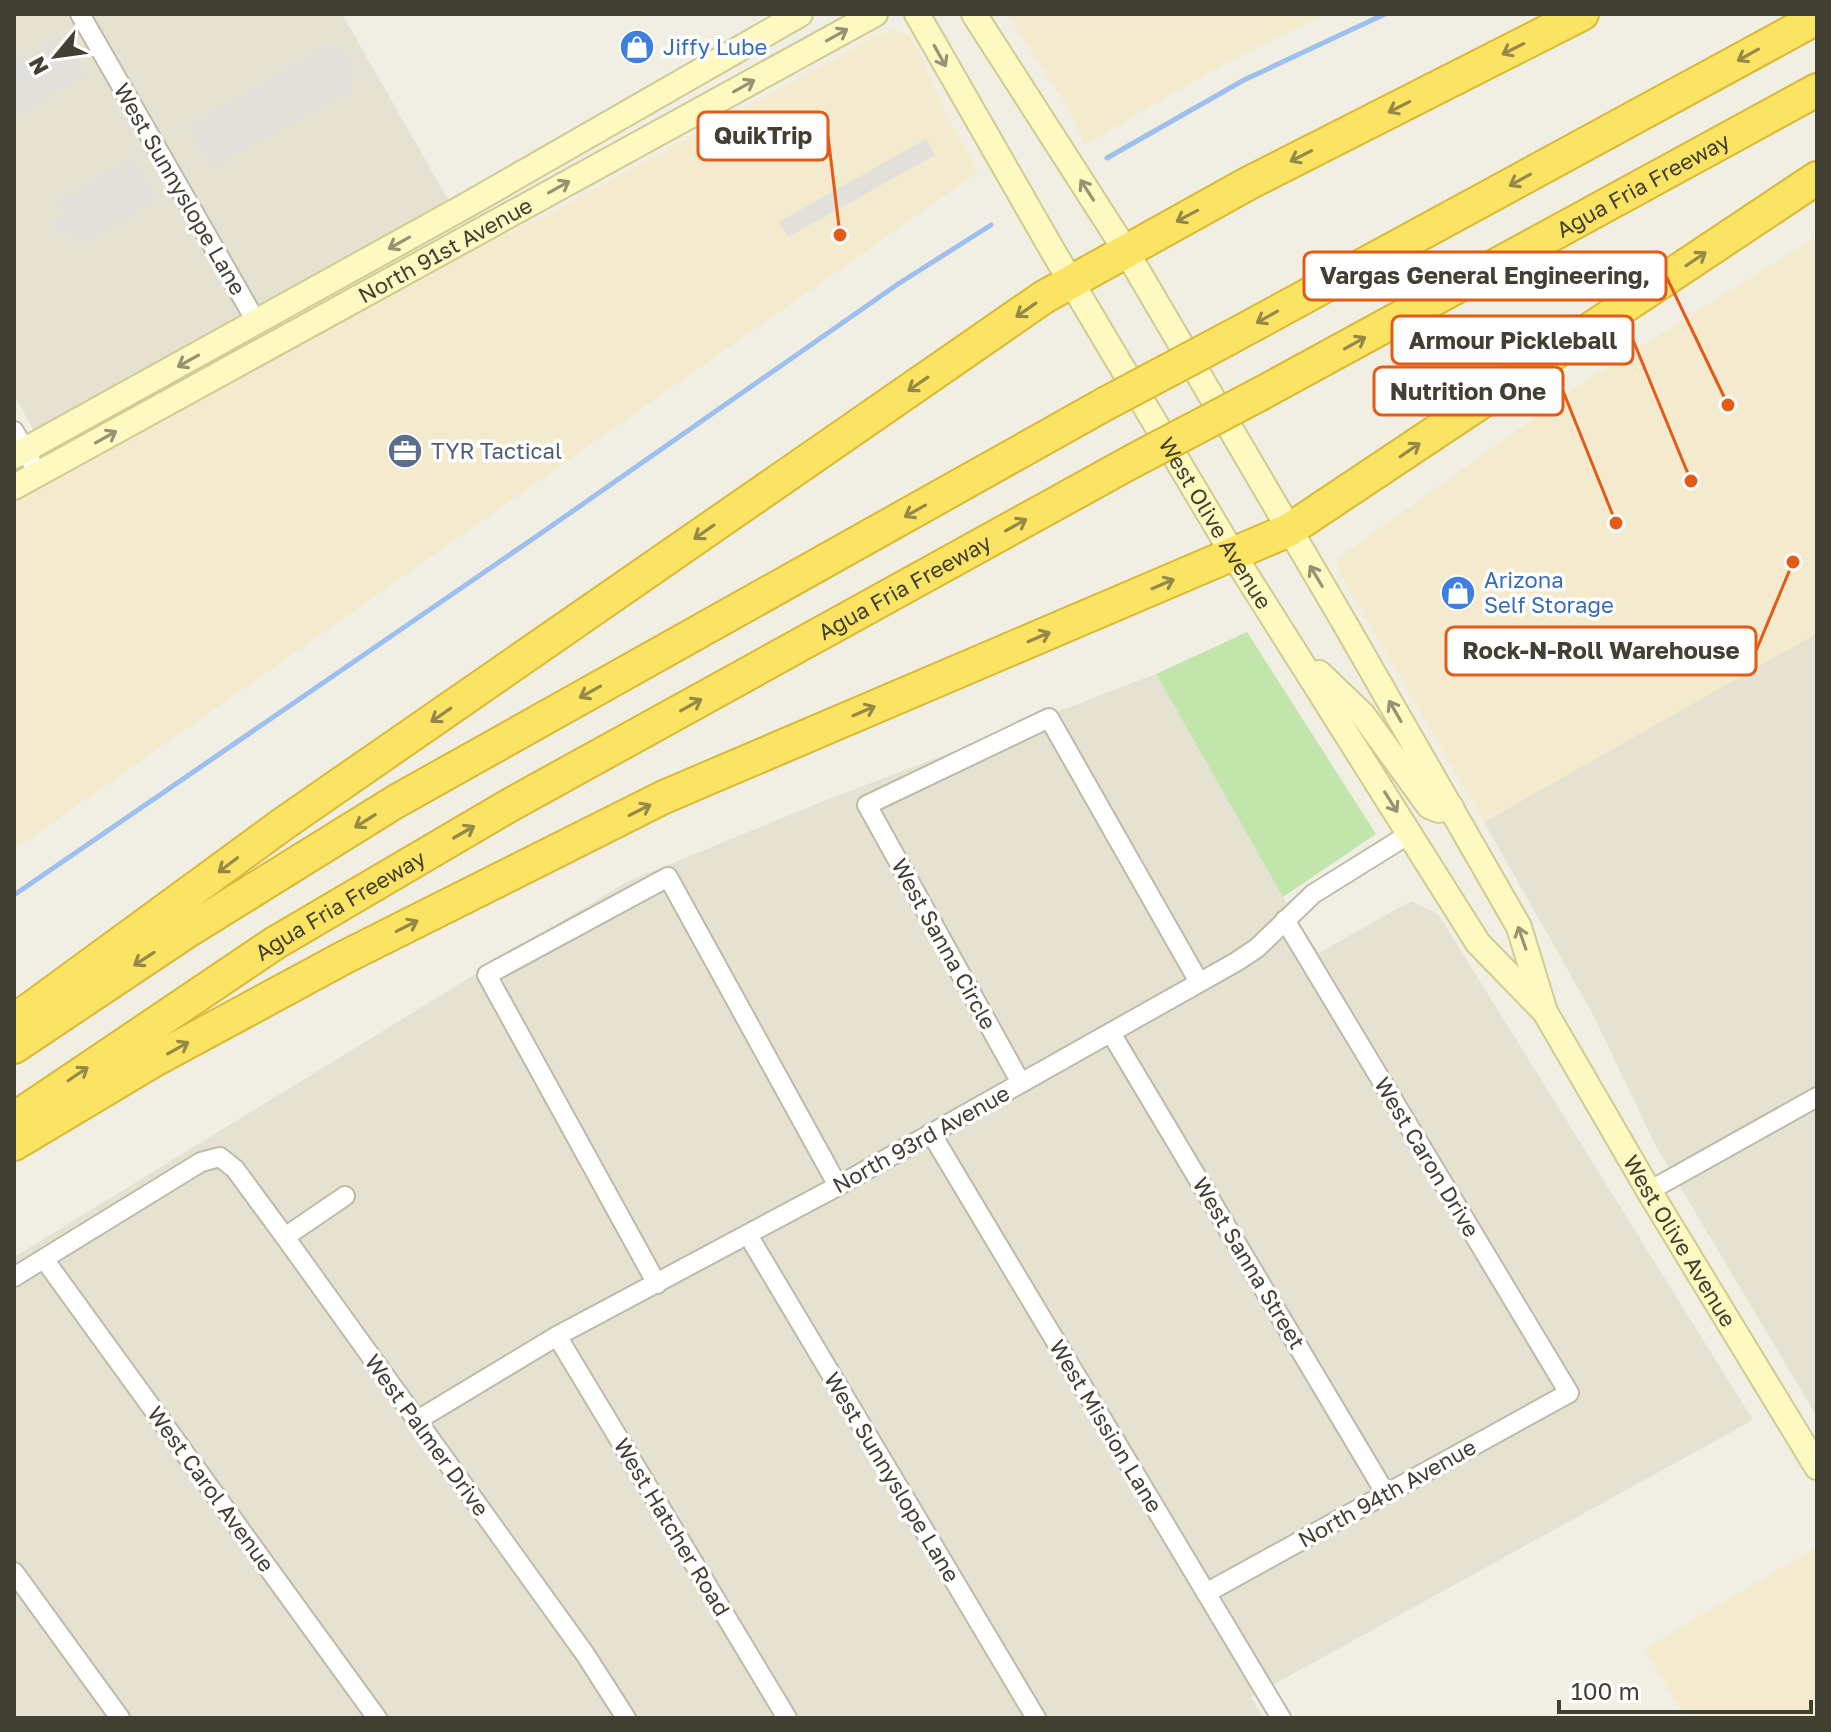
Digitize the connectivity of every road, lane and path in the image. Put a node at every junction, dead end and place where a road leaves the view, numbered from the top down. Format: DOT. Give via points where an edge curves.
graph roads {
  1 [pos="80,14"];
  2 [pos="800,14"];
  3 [pos="875,14"];
  4 [pos="917,14"];
  5 [pos="974,14"];
  6 [pos="1582,14"];
  7 [pos="1817,18"];
  8 [pos="1817,90"];
  9 [pos="652,99"];
  10 [pos="668,128"];
  11 [pos="1817,178"];
  12 [pos="467,205"];
  13 [pos="480,230"];
  14 [pos="1126,251"];
  15 [pos="1071,282"];
  16 [pos="257,323"];
  17 [pos="270,347"];
  18 [pos="18,446"];
  19 [pos="38,474"];
  20 [pos="14,487"];
  21 [pos="1289,530"];
  22 [pos="1233,554"];
  23 [pos="1301,660"];
  24 [pos="1451,807"];
  25 [pos="1411,833"];
  26 [pos="1285,920"];
  27 [pos="1199,982"];
  28 [pos="1545,1012"];
  29 [pos="14,1021"];
  30 [pos="1111,1033"];
  31 [pos="14,1047"];
  32 [pos="1021,1083"];
  33 [pos="1817,1097"];
  34 [pos="14,1119"];
  35 [pos="931,1133"];
  36 [pos="14,1144"];
  37 [pos="838,1186"];
  38 [pos="1649,1191"];
  39 [pos="345,1196"];
  40 [pos="748,1235"];
  41 [pos="285,1237"];
  42 [pos="44,1259"];
  43 [pos="14,1277"];
  44 [pos="657,1284"];
  45 [pos="557,1336"];
  46 [pos="1569,1393"];
  47 [pos="416,1421"];
  48 [pos="1817,1467"];
  49 [pos="1386,1494"];
  50 [pos="14,1572"];
  51 [pos="1206,1593"];
  52 [pos="120,1718"];
  53 [pos="377,1718"];
  54 [pos="626,1718"];
  55 [pos="787,1718"];
  56 [pos="1036,1718"];
  57 [pos="1281,1718"];
  1 -- 16 [label="street, West Sunnyslope Lane"];
  2 -- 9 [label="main road, North 91st Avenue"];
  10 -- 3 [label="main road, North 91st Avenue, one-way"];
  4 -- 15 [label="main road, West Olive Avenue, one-way"];
  14 -- 5 [label="main road, West Olive Avenue, one-way"];
  6 -- 14 [label="highway, one-way"];
  7 -- 31 [label="highway, one-way, bridge" via="1105,404 395,802"];
  34 -- 8 [label="highway, Agua Fria Freeway, one-way, bridge" via="301,927 510,805"];
  9 -- 10 [label="main road"];
  9 -- 12 [label="main road, North 91st Avenue"];
  13 -- 10 [label="main road, North 91st Avenue, one-way"];
  21 -- 11 [label="highway, one-way"];
  12 -- 13 [label="main road"];
  12 -- 16 [label="main road, North 91st Avenue, one-way"];
  13 -- 17 [label="main road, North 91st Avenue"];
  14 -- 15 [label="highway"];
  14 -- 21 [label="main road, West Olive Avenue"];
  15 -- 22 [label="main road, West Olive Avenue"];
  15 -- 29 [label="highway, one-way" via="283,824"];
  16 -- 17 [label="main road"];
  16 -- 18 [label="main road, North 91st Avenue, one-way"];
  19 -- 17 [label="main road, North 91st Avenue, one-way"];
  18 -- 19 [label="street"];
  19 -- 20 [label="main road, North 91st Avenue"];
  21 -- 22 [label="highway"];
  24 -- 21 [label="main road, West Olive Avenue, one-way"];
  22 -- 23 [label="main road, West Olive Avenue"];
  36 -- 22 [label="highway, one-way" via="345,957 664,797"];
  23 -- 24 [label="main road" via="1363,715 1429,806"];
  23 -- 25 [label="main road, West Olive Avenue, one-way"];
  28 -- 24 [label="main road, West Olive Avenue, one-way" via="1519,927"];
  25 -- 26 [label="street, North 93rd Avenue" via="1313,894"];
  25 -- 28 [label="main road, West Olive Avenue" via="1478,943"];
  26 -- 27 [label="street, North 93rd Avenue" via="1257,948"];
  26 -- 46 [label="street, West Caron Drive"];
  27 -- 30 [label="street, North 93rd Avenue"];
  27 -- 32 [label="street, West Sanna Circle" via="1049,718 867,805"];
  28 -- 38 [label="main road, West Olive Avenue"];
  30 -- 32 [label="street, North 93rd Avenue"];
  30 -- 49 [label="street, West Sanna Street"];
  32 -- 35 [label="street, North 93rd Avenue"];
  33 -- 38 [label="street"];
  35 -- 37 [label="street, North 93rd Avenue"];
  35 -- 51 [label="street, West Mission Lane"];
  37 -- 40 [label="street, North 93rd Avenue"];
  37 -- 44 [label="street" via="668,877 487,975"];
  38 -- 48 [label="main road, West Olive Avenue"];
  39 -- 41 [label="street"];
  40 -- 44 [label="street, North 93rd Avenue"];
  40 -- 56 [label="street, West Sunnyslope Lane"];
  41 -- 42 [label="street, West Palmer Drive" via="235,1169 220,1157 201,1162"];
  41 -- 47 [label="street, West Palmer Drive"];
  42 -- 43 [label="street"];
  42 -- 53 [label="street, West Carol Avenue"];
  44 -- 45 [label="street, North 93rd Avenue"];
  45 -- 47 [label="street, North 93rd Avenue"];
  45 -- 55 [label="street, West Hatcher Road"];
  46 -- 49 [label="street, North 94th Avenue"];
  47 -- 54 [label="street, West Palmer Drive"];
  49 -- 51 [label="street, North 94th Avenue"];
  50 -- 52 [label="street"];
  51 -- 57 [label="street, West Mission Lane"];
}
